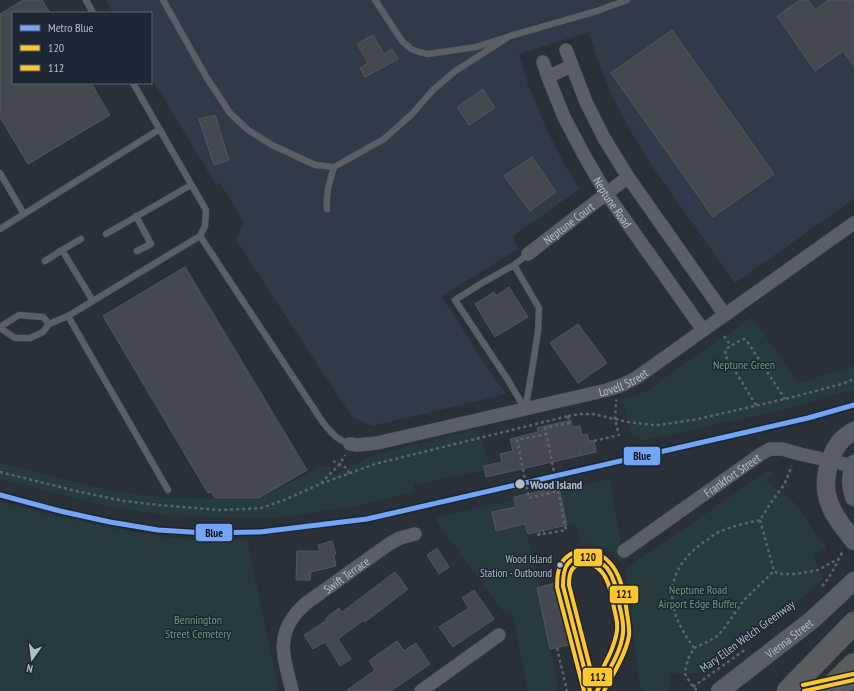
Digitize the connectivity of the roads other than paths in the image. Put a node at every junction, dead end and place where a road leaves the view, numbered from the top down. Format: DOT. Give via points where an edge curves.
graph roads {
  1 [pos="86,0"];
  2 [pos="163,0"];
  3 [pos="375,0"];
  4 [pos="627,0"];
  5 [pos="92,12"];
  6 [pos="510,36"];
  7 [pos="566,50"];
  8 [pos="543,62"];
  9 [pos="572,66"];
  10 [pos="548,77"];
  11 [pos="134,84"];
  12 [pos="160,129"];
  13 [pos="334,167"];
  14 [pos="0,173"];
  15 [pos="628,177"];
  16 [pos="191,185"];
  17 [pos="606,193"];
  18 [pos="327,209"];
  19 [pos="24,214"];
  20 [pos="136,216"];
  21 [pos="854,223"];
  22 [pos="0,229"];
  23 [pos="106,234"];
  24 [pos="200,236"];
  25 [pos="81,238"];
  26 [pos="62,250"];
  27 [pos="137,251"];
  28 [pos="528,254"];
  29 [pos="45,261"];
  30 [pos="514,265"];
  31 [pos="93,301"];
  32 [pos="725,315"];
  33 [pos="68,316"];
  34 [pos="49,324"];
  35 [pos="0,327"];
  36 [pos="703,330"];
  37 [pos="525,409"];
  38 [pos="854,431"];
  39 [pos="350,444"];
  40 [pos="831,461"];
  41 [pos="854,465"];
  42 [pos="168,490"];
  43 [pos="854,497"];
  44 [pos="414,534"];
  45 [pos="848,546"];
  46 [pos="624,550"];
  47 [pos="854,581"];
  48 [pos="854,624"];
  49 [pos="499,635"];
  50 [pos="854,664"];
  51 [pos="854,680"];
  52 [pos="292,691"];
  53 [pos="421,691"];
  54 [pos="590,691"];
  55 [pos="597,691"];
  56 [pos="720,691"];
  57 [pos="788,691"];
  58 [pos="804,691"];
  59 [pos="827,691"];
  1 -- 5 [label="lane"];
  2 -- 13 [label="lane" via="230,114 248,130 272,145 315,165"];
  3 -- 6 [label="lane" via="402,41 419,52 428,54 476,46"];
  4 -- 6 [label="lane"];
  6 -- 13 [label="lane" via="454,72 432,90 412,114 384,139"];
  7 -- 9 [label="street, Neptune Road"];
  8 -- 10 [label="street, Neptune Road"];
  9 -- 10 [label="street"];
  9 -- 15 [label="street, Neptune Road" via="604,138"];
  10 -- 17 [label="street, Neptune Road" via="564,117"];
  11 -- 12 [label="lane"];
  12 -- 16 [label="lane"];
  12 -- 19 [label="lane"];
  13 -- 18 [label="lane" via="329,183"];
  14 -- 19 [label="lane"];
  15 -- 17 [label="street, Neptune Court"];
  15 -- 32 [label="street, Neptune Road"];
  16 -- 20 [label="lane"];
  16 -- 24 [label="lane" via="206,210 205,226"];
  17 -- 28 [label="street, Neptune Court"];
  17 -- 36 [label="street, Neptune Road"];
  19 -- 22 [label="lane"];
  20 -- 23 [label="lane"];
  20 -- 27 [label="lane" via="151,244"];
  21 -- 32 [label="street, Lovell Street"];
  24 -- 31 [label="lane"];
  24 -- 39 [label="lane" via="324,424 334,436"];
  25 -- 26 [label="lane"];
  26 -- 29 [label="lane"];
  26 -- 31 [label="lane"];
  28 -- 30 [label="lane"];
  30 -- 37 [label="lane" via="539,308 538,332"];
  30 -- 37 [label="lane" via="455,300"];
  31 -- 33 [label="lane"];
  32 -- 36 [label="street, Lovell Street"];
  33 -- 34 [label="lane"];
  33 -- 42 [label="lane"];
  34 -- 35 [label="lane" via="43,317 19,315"];
  34 -- 35 [label="lane" via="42,332 30,338 15,338"];
  36 -- 37 [label="street, Lovell Street" via="636,378 622,385"];
  37 -- 39 [label="street, Lovell Street" via="377,443"];
  38 -- 40 [label="main road" via="840,441"];
  40 -- 41 [label="street, Frankfort Street"];
  40 -- 45 [label="main road" via="826,490"];
  40 -- 46 [label="street, Frankfort Street" via="782,449 770,449"];
  41 -- 43 [label="main road" via="851,484"];
  44 -- 52 [label="street, Swift Terrace" via="389,544 305,604 294,616 283,639 283,653"];
  47 -- 56 [label="main road, Vienna Street" via="812,620"];
  48 -- 57 [label="highway"];
  49 -- 53 [label="street"];
  50 -- 59 [label="highway, bridge"];
  51 -- 58 [label="main road"];
  54 -- 55 [label="lane" via="563,586 563,576 568,564 578,557 589,556 601,562 610,572 615,583 624,625 617,652"];
}
